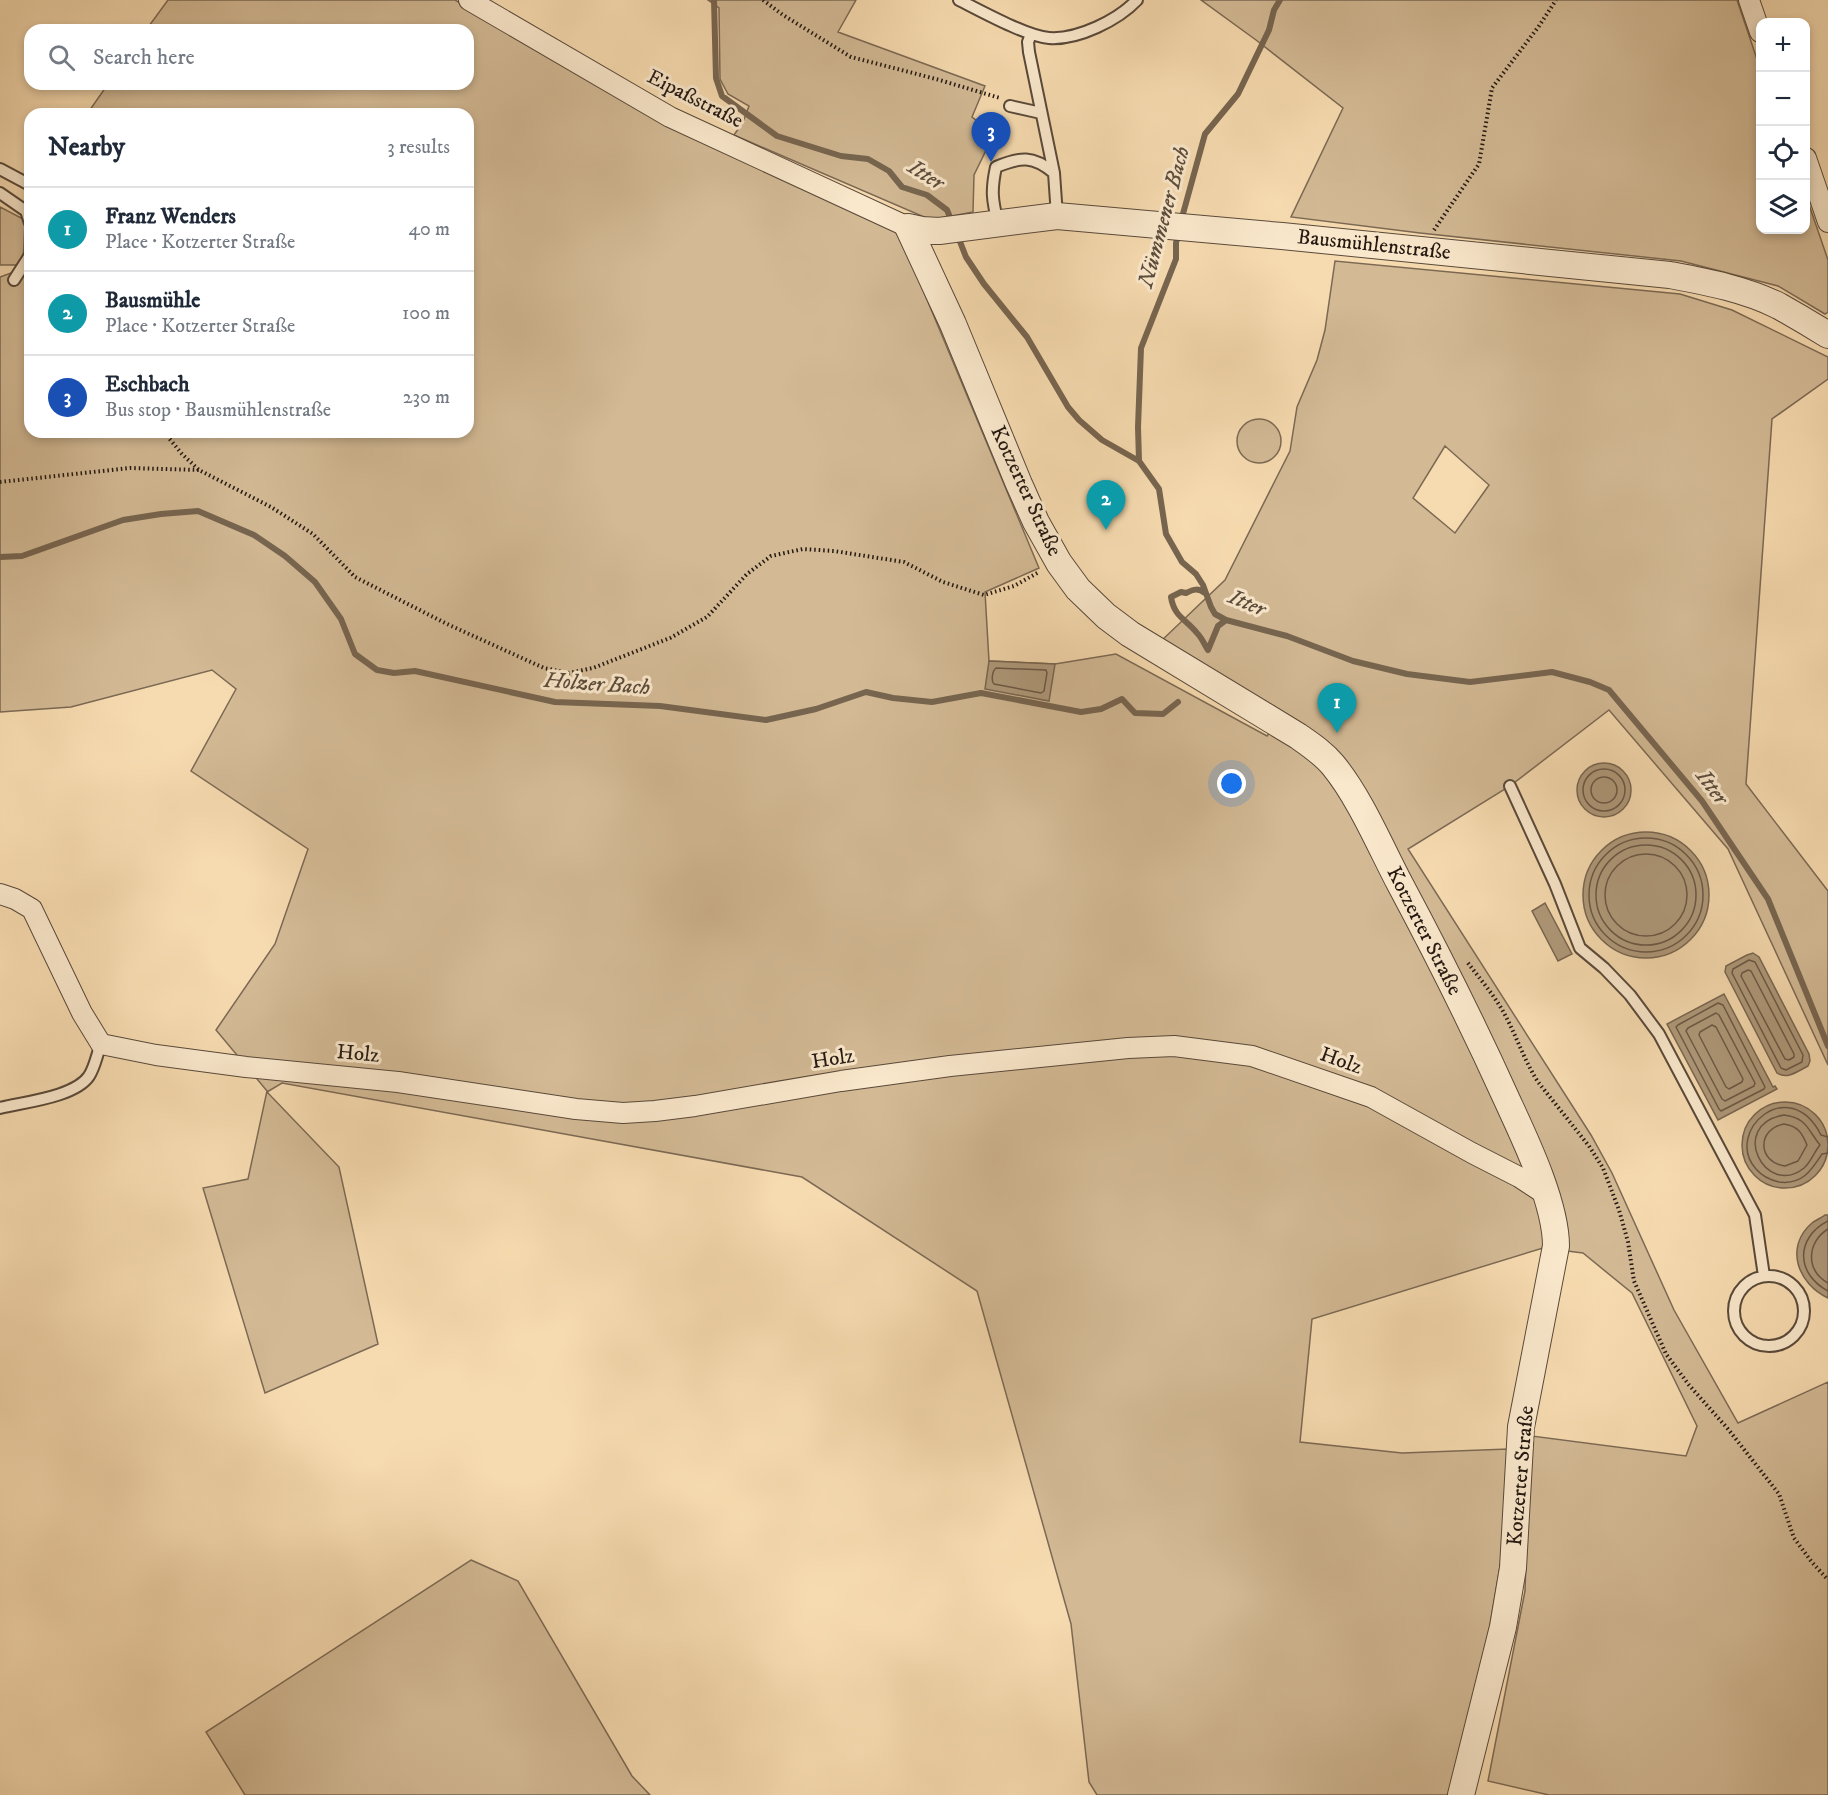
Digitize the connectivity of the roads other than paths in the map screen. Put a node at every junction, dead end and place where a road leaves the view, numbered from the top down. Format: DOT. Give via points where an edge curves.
graph roads {
  1 [pos="469,0"];
  2 [pos="958,0"];
  3 [pos="1137,0"];
  4 [pos="1749,0"];
  5 [pos="1756,19"];
  6 [pos="1030,34"];
  7 [pos="1010,106"];
  8 [pos="1041,113"];
  9 [pos="0,169"];
  10 [pos="1810,170"];
  11 [pos="1054,173"];
  12 [pos="24,182"];
  13 [pos="0,193"];
  14 [pos="24,210"];
  15 [pos="1058,216"];
  16 [pos="1828,222"];
  17 [pos="998,223"];
  18 [pos="908,226"];
  19 [pos="24,264"];
  20 [pos="14,280"];
  21 [pos="1828,335"];
  22 [pos="1510,786"];
  23 [pos="0,894"];
  24 [pos="101,1044"];
  25 [pos="0,1108"];
  26 [pos="1545,1194"];
  27 [pos="1764,1276"];
  28 [pos="1461,1795"];
  1 -- 18 [label="street, Eipaßstraße" via="670,117"];
  2 -- 6 [label="lane"];
  3 -- 6 [label="lane" via="1096,29 1050,38"];
  4 -- 5 [label="street"];
  6 -- 8 [label="lane" via="1029,52"];
  7 -- 8 [label="lane"];
  8 -- 11 [label="lane"];
  9 -- 12 [label="lane"];
  10 -- 16 [label="street"];
  11 -- 15 [label="lane"];
  11 -- 17 [label="lane" via="1029,159 1012,160 996,167 992,187"];
  13 -- 14 [label="lane"];
  15 -- 17 [label="street, Bausmühlenstraße"];
  15 -- 21 [label="street, Bausmühlenstraße" via="1670,274 1716,284 1777,306"];
  17 -- 18 [label="street, Bausmühlenstraße" via="939,231"];
  18 -- 26 [label="street, Kotzerter Straße" via="1036,522 1059,563 1078,589 1130,634 1298,736 1334,766 1355,798 1471,1022 1523,1134"];
  19 -- 20 [label="lane"];
  22 -- 27 [label="lane" via="1580,948 1630,995 1659,1034 1755,1215"];
  23 -- 24 [label="street" via="32,909"];
  24 -- 25 [label="lane" via="90,1074 76,1088"];
  24 -- 26 [label="street, Holz" via="246,1068 398,1082 623,1113 695,1106 950,1066 1128,1048 1205,1049 1252,1056 1371,1097"];
  26 -- 28 [label="street, Kotzerter Straße" via="1556,1246 1521,1427 1513,1568 1503,1627"];
  27 -- 27 [label="lane" via="1743,1287 1733,1309 1735,1321 1749,1340 1773,1345 1799,1328 1803,1306 1794,1286 1774,1276"];
}
